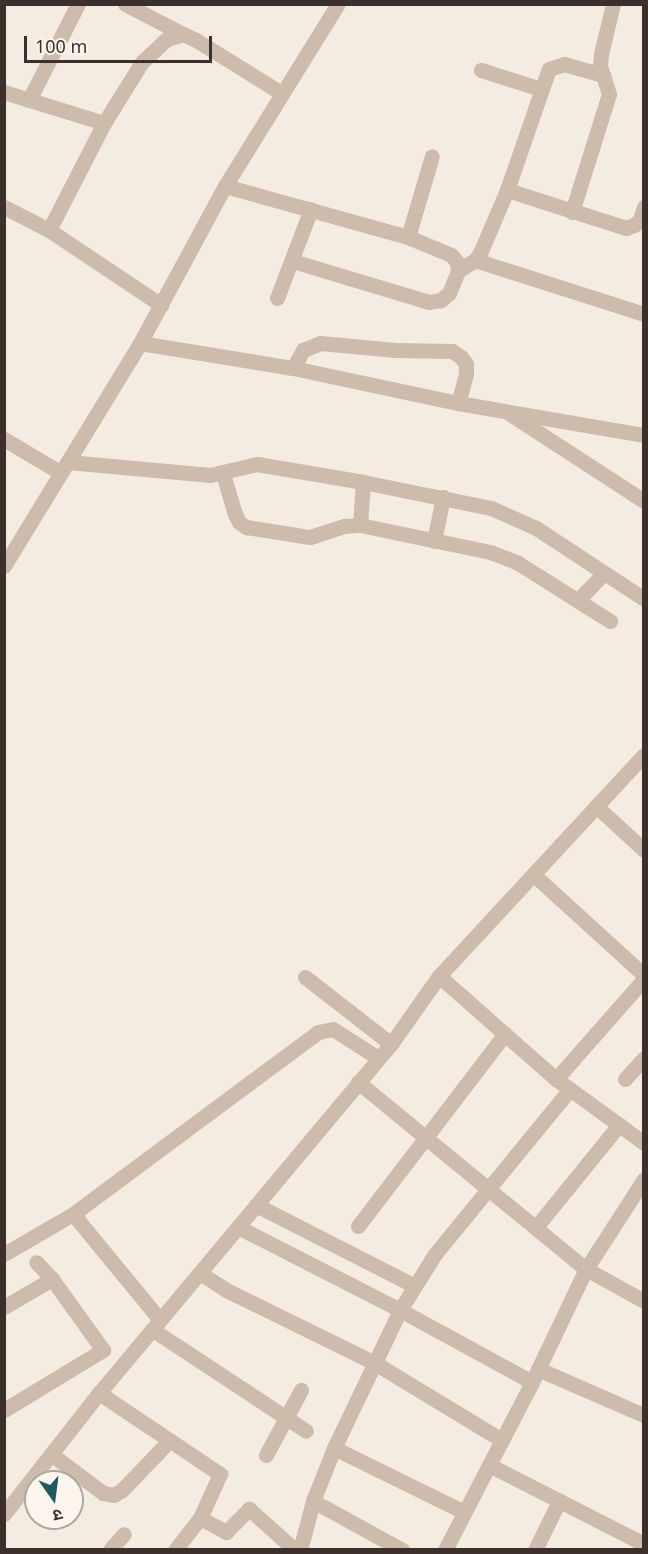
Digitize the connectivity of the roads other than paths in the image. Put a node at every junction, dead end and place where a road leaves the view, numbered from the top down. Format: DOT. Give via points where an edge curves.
graph roads {
  1 [pos="78,4"];
  2 [pos="125,4"];
  3 [pos="338,4"];
  4 [pos="613,4"];
  5 [pos="183,34"];
  6 [pos="481,69"];
  7 [pos="603,75"];
  8 [pos="541,89"];
  9 [pos="4,92"];
  10 [pos="281,93"];
  11 [pos="29,100"];
  12 [pos="104,123"];
  13 [pos="432,156"];
  14 [pos="225,186"];
  15 [pos="507,190"];
  16 [pos="4,207"];
  17 [pos="644,207"];
  18 [pos="311,209"];
  19 [pos="572,212"];
  20 [pos="49,230"];
  21 [pos="408,237"];
  22 [pos="475,260"];
  23 [pos="292,261"];
  24 [pos="459,271"];
  25 [pos="277,298"];
  26 [pos="161,305"];
  27 [pos="644,314"];
  28 [pos="140,343"];
  29 [pos="293,368"];
  30 [pos="458,403"];
  31 [pos="501,409"];
  32 [pos="644,435"];
  33 [pos="4,439"];
  34 [pos="65,467"];
  35 [pos="223,474"];
  36 [pos="363,482"];
  37 [pos="442,497"];
  38 [pos="644,501"];
  39 [pos="360,525"];
  40 [pos="434,541"];
  41 [pos="4,566"];
  42 [pos="604,573"];
  43 [pos="644,599"];
  44 [pos="578,600"];
  45 [pos="610,621"];
  46 [pos="644,755"];
  47 [pos="596,806"];
  48 [pos="644,850"];
  49 [pos="534,875"];
  50 [pos="439,976"];
  51 [pos="305,977"];
  52 [pos="644,977"];
  53 [pos="505,1034"];
  54 [pos="391,1044"];
  55 [pos="378,1058"];
  56 [pos="644,1058"];
  57 [pos="555,1079"];
  58 [pos="626,1079"];
  59 [pos="358,1082"];
  60 [pos="570,1089"];
  61 [pos="619,1125"];
  62 [pos="425,1137"];
  63 [pos="644,1143"];
  64 [pos="644,1179"];
  65 [pos="489,1189"];
  66 [pos="256,1205"];
  67 [pos="73,1214"];
  68 [pos="358,1226"];
  69 [pos="238,1227"];
  70 [pos="536,1227"];
  71 [pos="4,1254"];
  72 [pos="36,1262"];
  73 [pos="586,1269"];
  74 [pos="200,1273"];
  75 [pos="52,1279"];
  76 [pos="415,1286"];
  77 [pos="644,1301"];
  78 [pos="4,1307"];
  79 [pos="400,1310"];
  80 [pos="156,1325"];
  81 [pos="373,1362"];
  82 [pos="535,1375"];
  83 [pos="301,1390"];
  84 [pos="99,1392"];
  85 [pos="4,1410"];
  86 [pos="644,1415"];
  87 [pos="286,1418"];
  88 [pos="306,1431"];
  89 [pos="170,1440"];
  90 [pos="502,1440"];
  91 [pos="334,1448"];
  92 [pos="51,1455"];
  93 [pos="266,1455"];
  94 [pos="489,1464"];
  95 [pos="313,1501"];
  96 [pos="559,1502"];
  97 [pos="464,1512"];
  98 [pos="4,1514"];
  99 [pos="201,1518"];
  100 [pos="124,1534"];
  101 [pos="634,1544"];
  102 [pos="110,1550"];
  103 [pos="175,1550"];
  104 [pos="295,1550"];
  105 [pos="300,1550"];
  106 [pos="402,1550"];
  107 [pos="445,1550"];
  108 [pos="536,1550"];
  1 -- 11 [label="street"];
  2 -- 5 [label="street"];
  3 -- 10 [label="street"];
  4 -- 7 [label="street" via="601,54"];
  5 -- 10 [label="street"];
  5 -- 12 [label="street" via="154,48"];
  6 -- 8 [label="street"];
  7 -- 8 [label="street" via="556,65 549,69"];
  7 -- 19 [label="street" via="608,85 607,104"];
  8 -- 15 [label="street"];
  9 -- 11 [label="street"];
  10 -- 14 [label="street"];
  11 -- 12 [label="street"];
  12 -- 20 [label="street"];
  13 -- 21 [label="street"];
  14 -- 18 [label="street"];
  14 -- 26 [label="street"];
  15 -- 19 [label="street"];
  15 -- 22 [label="street"];
  16 -- 20 [label="street"];
  17 -- 19 [label="street" via="640,220 626,228"];
  18 -- 21 [label="street"];
  18 -- 23 [label="street"];
  20 -- 26 [label="street"];
  21 -- 24 [label="street" via="451,255"];
  22 -- 24 [label="street"];
  22 -- 27 [label="street"];
  23 -- 24 [label="street" via="429,302 441,300 449,293"];
  23 -- 25 [label="street"];
  26 -- 28 [label="street"];
  28 -- 29 [label="street"];
  28 -- 34 [label="street"];
  29 -- 30 [label="street"];
  29 -- 30 [label="street" via="303,350 320,343 452,351 466,364"];
  30 -- 31 [label="street"];
  31 -- 32 [label="street"];
  31 -- 38 [label="street"];
  33 -- 34 [label="street"];
  34 -- 35 [label="street"];
  34 -- 41 [label="street"];
  35 -- 36 [label="street" via="257,464"];
  35 -- 39 [label="street" via="235,514 246,527 310,537"];
  36 -- 37 [label="street"];
  36 -- 39 [label="street"];
  37 -- 40 [label="street"];
  37 -- 42 [label="street" via="522,520"];
  39 -- 40 [label="street"];
  40 -- 44 [label="street" via="504,556"];
  42 -- 43 [label="street"];
  42 -- 44 [label="street"];
  44 -- 45 [label="street"];
  46 -- 47 [label="street"];
  47 -- 48 [label="street"];
  47 -- 49 [label="street"];
  49 -- 50 [label="street"];
  49 -- 52 [label="street"];
  50 -- 53 [label="street"];
  50 -- 54 [label="street"];
  51 -- 54 [label="street"];
  52 -- 57 [label="street"];
  53 -- 57 [label="street"];
  53 -- 62 [label="street"];
  54 -- 55 [label="street"];
  55 -- 59 [label="street"];
  55 -- 67 [label="street" via="333,1029 318,1032"];
  56 -- 58 [label="street"];
  57 -- 60 [label="street"];
  59 -- 62 [label="street"];
  59 -- 66 [label="street"];
  60 -- 61 [label="street"];
  60 -- 65 [label="street"];
  61 -- 63 [label="street"];
  61 -- 70 [label="street"];
  62 -- 65 [label="street"];
  62 -- 68 [label="street"];
  64 -- 73 [label="street"];
  65 -- 70 [label="street"];
  65 -- 76 [label="street" via="435,1254"];
  66 -- 69 [label="street"];
  66 -- 76 [label="street"];
  67 -- 71 [label="street"];
  67 -- 80 [label="street"];
  69 -- 74 [label="street"];
  69 -- 79 [label="street"];
  70 -- 73 [label="street"];
  72 -- 75 [label="street"];
  73 -- 77 [label="street"];
  73 -- 82 [label="street"];
  74 -- 80 [label="street"];
  74 -- 81 [label="street" via="226,1290"];
  75 -- 78 [label="street"];
  75 -- 85 [label="street" via="103,1350"];
  76 -- 79 [label="street"];
  79 -- 81 [label="street"];
  79 -- 82 [label="street"];
  80 -- 84 [label="street"];
  80 -- 87 [label="street"];
  81 -- 90 [label="street"];
  81 -- 91 [label="street"];
  82 -- 86 [label="street"];
  82 -- 90 [label="street"];
  83 -- 87 [label="street"];
  84 -- 89 [label="street"];
  84 -- 92 [label="street"];
  87 -- 88 [label="street"];
  87 -- 93 [label="street"];
  89 -- 92 [label="street" via="114,1495 103,1493"];
  89 -- 99 [label="street" via="220,1474"];
  90 -- 94 [label="street"];
  91 -- 95 [label="street"];
  91 -- 97 [label="street"];
  92 -- 98 [label="street"];
  94 -- 96 [label="street"];
  94 -- 97 [label="street"];
  95 -- 105 [label="street"];
  95 -- 106 [label="street"];
  96 -- 101 [label="street"];
  96 -- 108 [label="street"];
  97 -- 107 [label="street"];
  99 -- 103 [label="street"];
  99 -- 104 [label="street" via="226,1532 250,1509"];
  100 -- 102 [label="street"];
}
